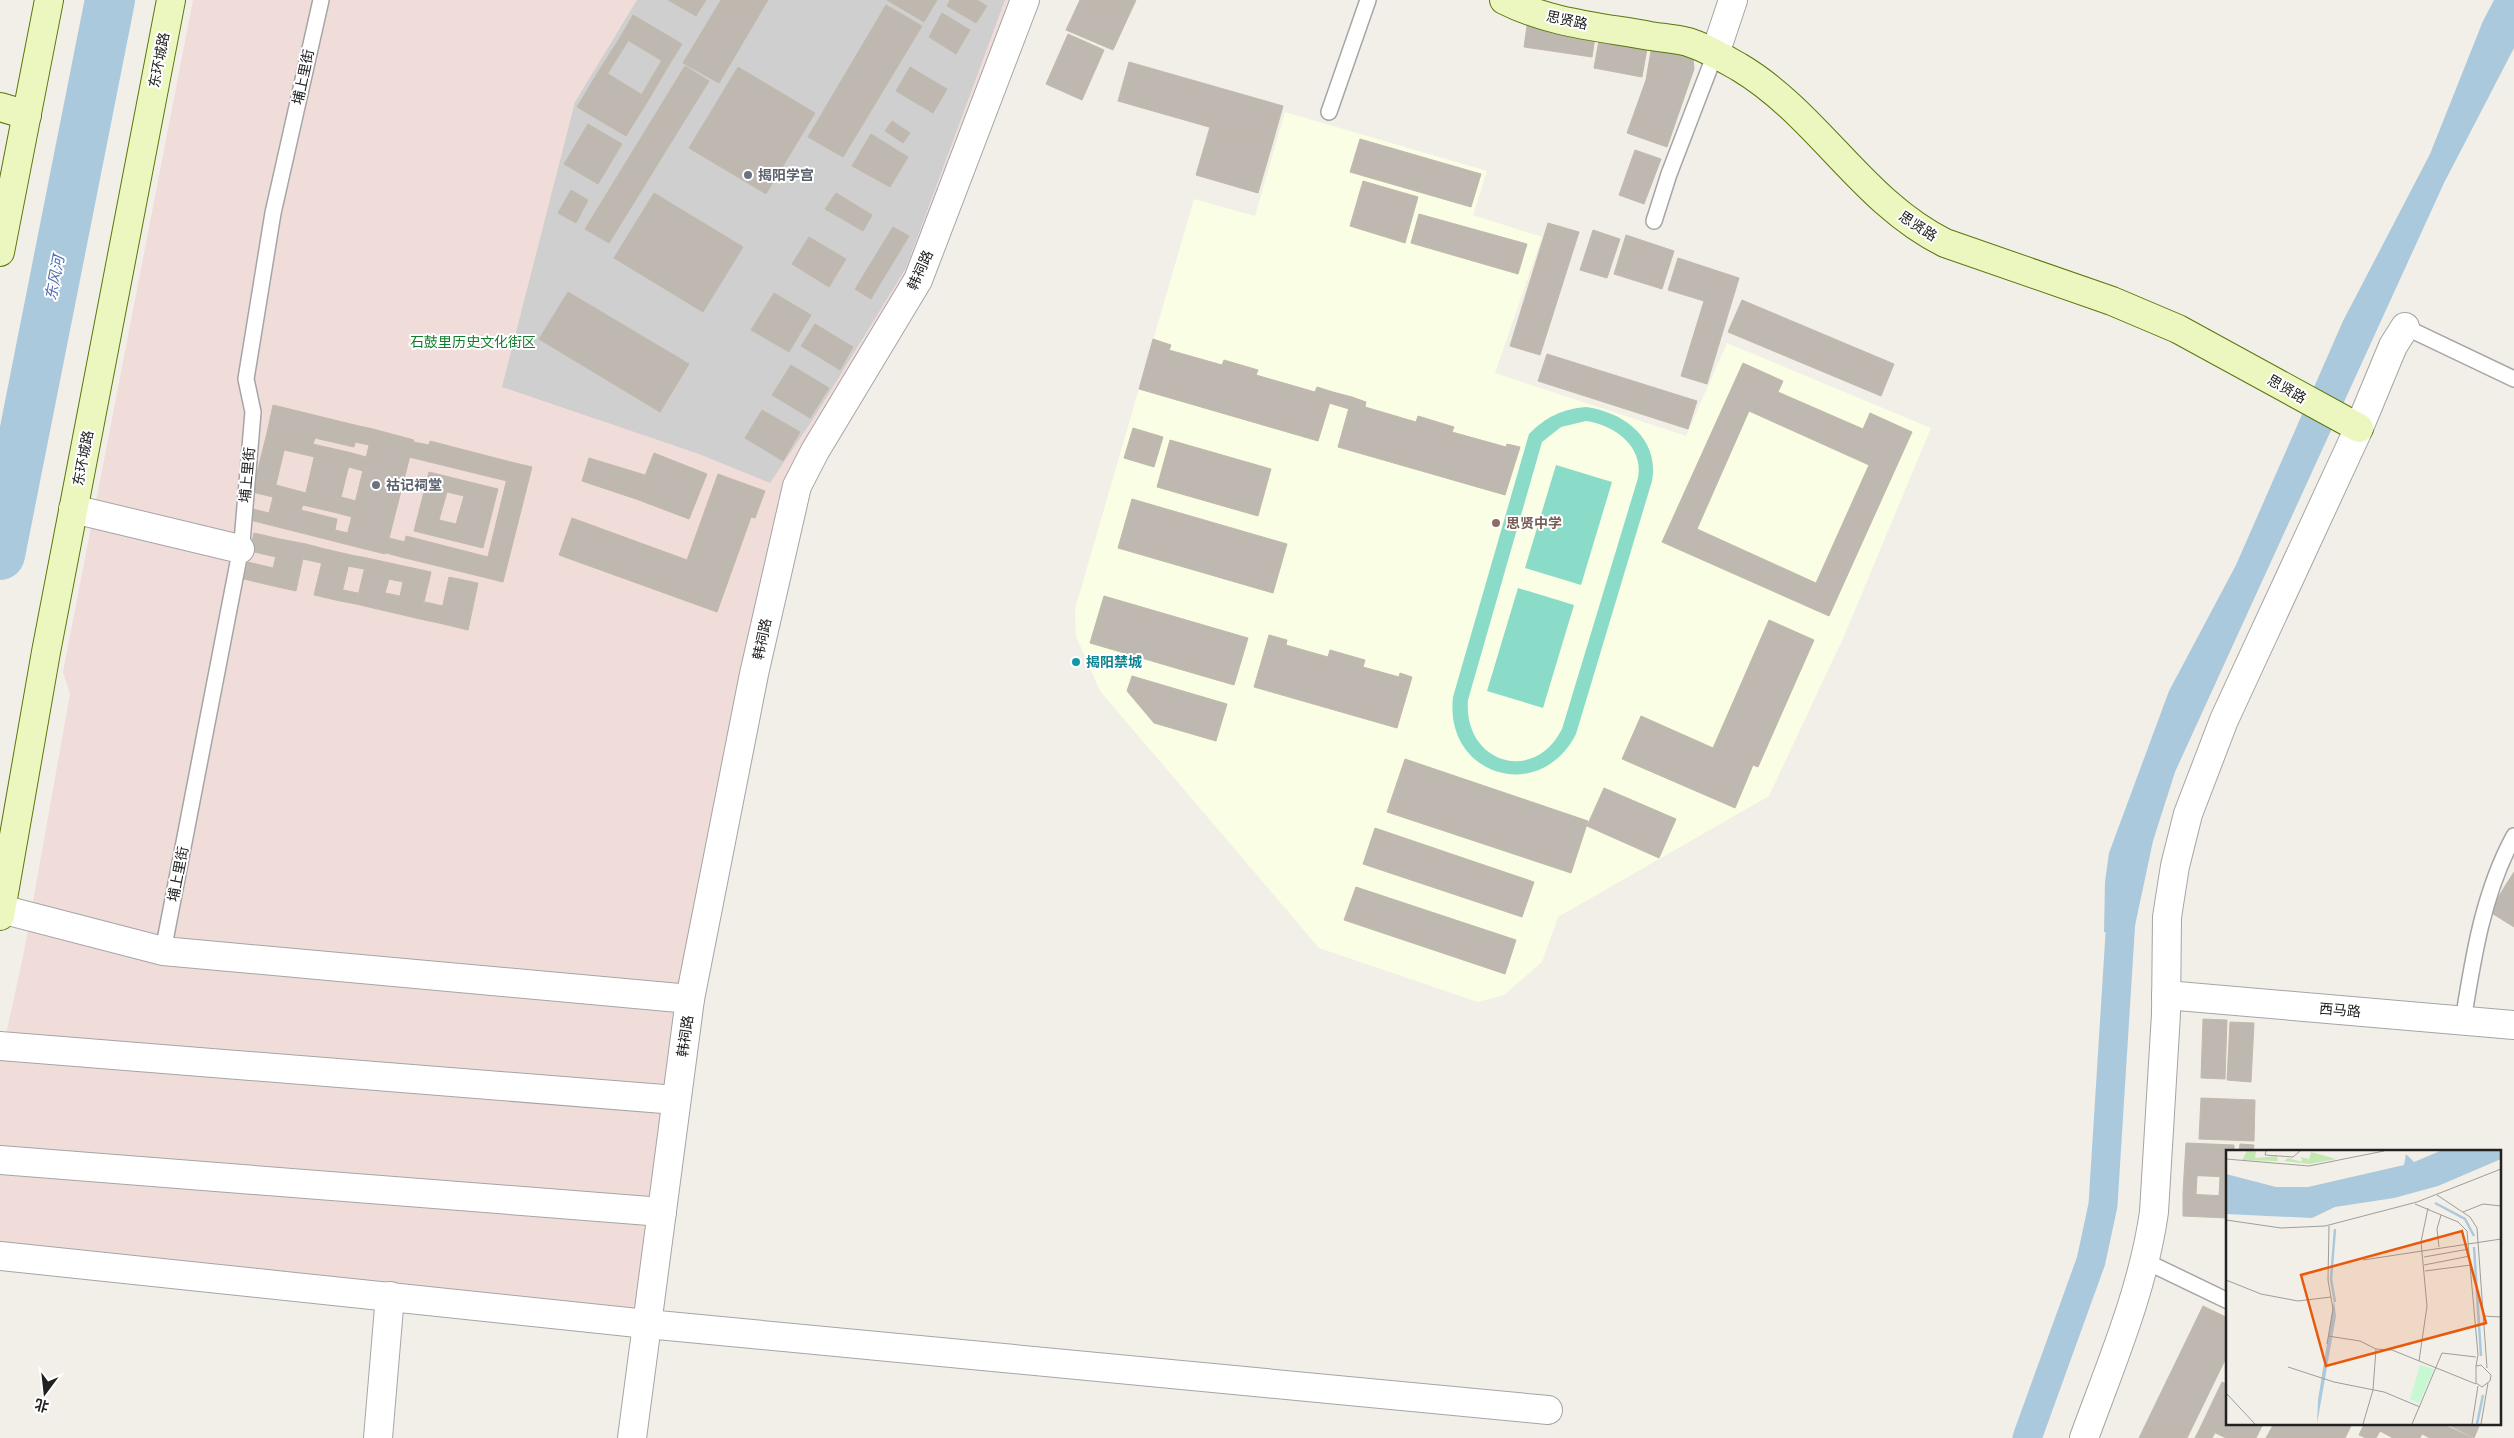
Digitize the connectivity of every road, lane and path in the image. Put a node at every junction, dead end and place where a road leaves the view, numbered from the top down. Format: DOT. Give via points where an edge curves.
graph roads {
  1 [pos="49,0"];
  2 [pos="171,0"];
  3 [pos="321,0"];
  4 [pos="1025,0"];
  5 [pos="1368,0"];
  6 [pos="1504,0"];
  7 [pos="1733,0"];
  8 [pos="1714,54"];
  9 [pos="0,107"];
  10 [pos="1329,112"];
  11 [pos="27,115"];
  12 [pos="1654,221"];
  13 [pos="0,252"];
  14 [pos="2405,326"];
  15 [pos="2514,379"];
  16 [pos="2352,425"];
  17 [pos="73,509"];
  18 [pos="240,548"];
  19 [pos="2514,836"];
  20 [pos="1,913"];
  21 [pos="163,951"];
  22 [pos="2166,995"];
  23 [pos="690,999"];
  24 [pos="2463,1021"];
  25 [pos="2514,1025"];
  26 [pos="0,1046"];
  27 [pos="676,1100"];
  28 [pos="0,1160"];
  29 [pos="662,1212"];
  30 [pos="0,1256"];
  31 [pos="2145,1261"];
  32 [pos="390,1296"];
  33 [pos="2226,1300"];
  34 [pos="647,1324"];
  35 [pos="1548,1410"];
  36 [pos="378,1438"];
  37 [pos="632,1438"];
  38 [pos="2084,1438"];
  1 -- 11 [label="main road"];
  2 -- 17 [label="main road, 东环城路"];
  3 -- 18 [label="lane, 埔上里街" via="273,213 246,379 253,412"];
  4 -- 23 [label="street, 韩祠路" via="918,280 797,486 754,674"];
  5 -- 10 [label="lane"];
  6 -- 8 [label="main road, 思贤路" via="1557,20 1688,42"];
  7 -- 8 [label="street"];
  8 -- 12 [label="lane"];
  8 -- 16 [label="main road, 思贤路" via="1776,94 1900,216 1924,232 1945,243 2112,301 2178,329"];
  9 -- 11 [label="main road"];
  11 -- 13 [label="main road"];
  14 -- 15 [label="lane"];
  14 -- 16 [label="street"];
  16 -- 22 [label="street" via="2224,720 2188,814 2167,917"];
  17 -- 18 [label="street"];
  17 -- 20 [label="main road, 东环城路"];
  18 -- 21 [label="lane, 埔上里街"];
  19 -- 24 [label="lane" via="2486,903"];
  20 -- 21 [label="street"];
  21 -- 23 [label="street"];
  22 -- 24 [label="street, 西马路"];
  22 -- 31 [label="street" via="2154,1212"];
  23 -- 27 [label="street, 韩祠路"];
  24 -- 25 [label="street, 西马路"];
  26 -- 27 [label="street"];
  27 -- 29 [label="street, 韩祠路"];
  28 -- 29 [label="street"];
  29 -- 34 [label="street, 韩祠路"];
  30 -- 32 [label="street"];
  31 -- 33 [label="lane"];
  31 -- 38 [label="street"];
  32 -- 34 [label="street"];
  32 -- 36 [label="street"];
  34 -- 35 [label="street"];
  34 -- 37 [label="street, 韩祠路"];
}
